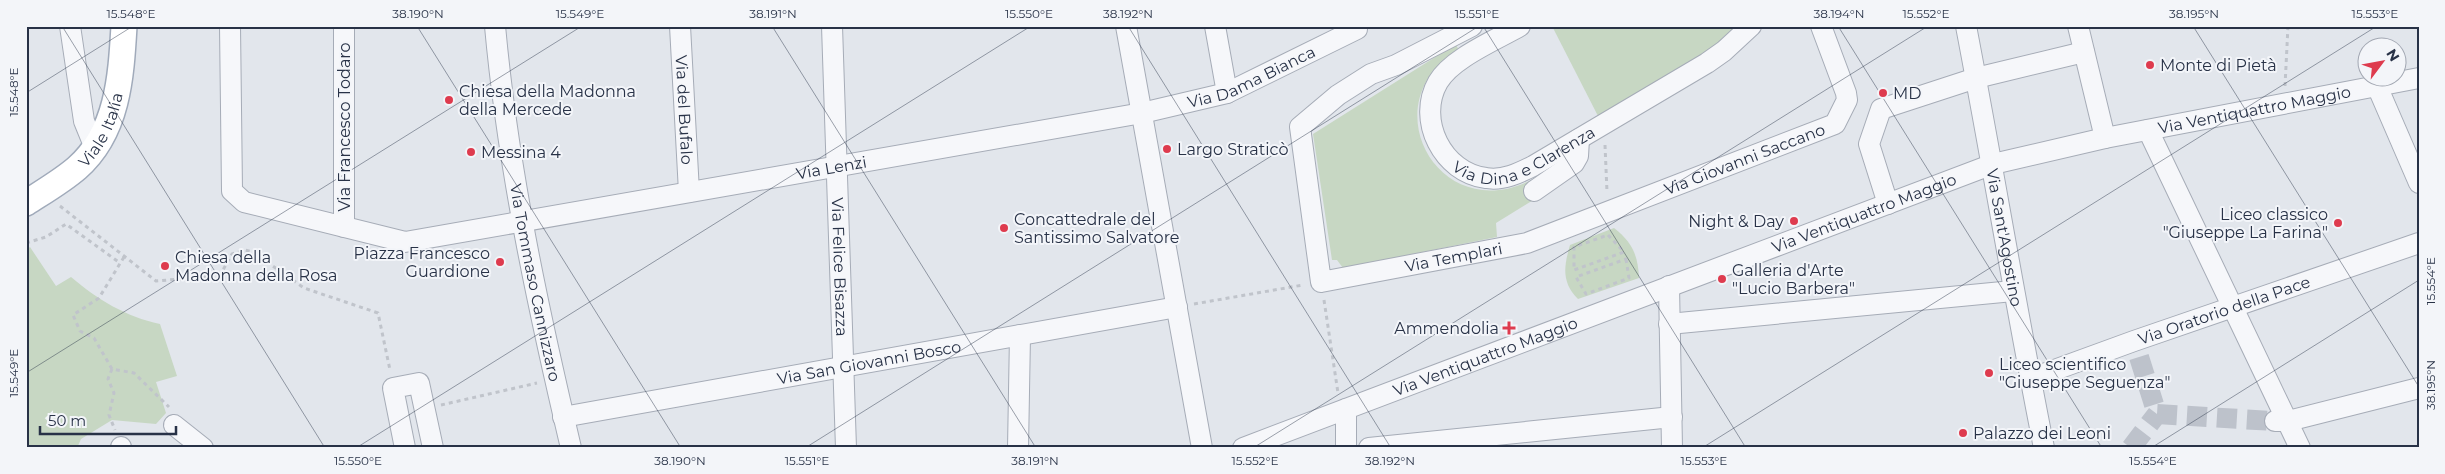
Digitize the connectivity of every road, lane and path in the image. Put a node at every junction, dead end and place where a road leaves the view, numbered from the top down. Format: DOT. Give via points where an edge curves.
graph roads {
  1 [pos="70,26"];
  2 [pos="124,26"];
  3 [pos="230,26"];
  4 [pos="344,26"];
  5 [pos="495,26"];
  6 [pos="680,26"];
  7 [pos="832,26"];
  8 [pos="1126,26"];
  9 [pos="1215,26"];
  10 [pos="1472,26"];
  11 [pos="1520,26"];
  12 [pos="1752,26"];
  13 [pos="1821,26"];
  14 [pos="1966,26"];
  15 [pos="2078,26"];
  16 [pos="2288,26"];
  17 [pos="1357,28"];
  18 [pos="2084,52"];
  19 [pos="1976,78"];
  20 [pos="2367,88"];
  21 [pos="2378,88"];
  22 [pos="1228,93"];
  23 [pos="2284,104"];
  24 [pos="1142,113"];
  25 [pos="2148,130"];
  26 [pos="2104,138"];
  27 [pos="1579,147"];
  28 [pos="95,148"];
  29 [pos="1993,164"];
  30 [pos="835,167"];
  31 [pos="2419,183"];
  32 [pos="1534,191"];
  33 [pos="689,192"];
  34 [pos="1608,197"];
  35 [pos="34,198"];
  36 [pos="1888,204"];
  37 [pos="521,222"];
  38 [pos="1585,222"];
  39 [pos="344,227"];
  40 [pos="26,243"];
  41 [pos="2419,243"];
  42 [pos="124,257"];
  43 [pos="1599,261"];
  44 [pos="120,263"];
  45 [pos="1601,268"];
  46 [pos="1321,282"];
  47 [pos="1669,286"];
  48 [pos="2013,291"];
  49 [pos="1176,307"];
  50 [pos="2233,307"];
  51 [pos="1669,324"];
  52 [pos="1020,335"];
  53 [pos="843,367"];
  54 [pos="112,369"];
  55 [pos="555,379"];
  56 [pos="2030,379"];
  57 [pos="393,388"];
  58 [pos="2419,388"];
  59 [pos="425,409"];
  60 [pos="1346,409"];
  61 [pos="563,417"];
  62 [pos="1672,417"];
  63 [pos="2281,421"];
  64 [pos="174,425"];
  65 [pos="121,447"];
  66 [pos="203,448"];
  67 [pos="405,448"];
  68 [pos="433,448"];
  69 [pos="570,448"];
  70 [pos="846,448"];
  71 [pos="1018,448"];
  72 [pos="1202,448"];
  73 [pos="1243,448"];
  74 [pos="1346,448"];
  75 [pos="1369,448"];
  76 [pos="1672,448"];
  77 [pos="2044,448"];
  78 [pos="2300,448"];
  1 -- 28 [label="street" via="84,121"];
  2 -- 28 [label="main road, Viale Italia" via="120,88 109,122"];
  3 -- 39 [label="street" via="232,191 244,202"];
  4 -- 39 [label="street, Via Francesco Todaro"];
  5 -- 37 [label="street, Via Tommaso Cannizzaro" via="502,108"];
  6 -- 33 [label="street, Via del Bufalo"];
  7 -- 30 [label="street, Via Felice Bisazza"];
  8 -- 24 [label="street"];
  9 -- 22 [label="street"];
  10 -- 46 [label="street" via="1396,65 1371,74 1338,95 1300,127"];
  11 -- 27 [label="street, Via Dina e Clarenza" via="1454,65 1438,82 1430,118 1438,144 1453,164 1463,170 1498,179"];
  12 -- 27 [label="street, Via Dina e Clarenza" via="1707,63"];
  13 -- 38 [label="street, Via Giovanni Saccano" via="1846,93 1847,100 1836,124"];
  14 -- 19 [label="street, Via Sant'Agostino"];
  15 -- 18 [label="street"];
  16 -- 23 [label="path"];
  17 -- 22 [label="street, Via Dama Bianca"];
  18 -- 19 [label="street"];
  18 -- 26 [label="street"];
  19 -- 29 [label="street, Via Sant'Agostino"];
  19 -- 36 [label="street" via="1881,109 1869,144"];
  20 -- 23 [label="street, Via Ventiquattro Maggio"];
  21 -- 31 [label="street"];
  22 -- 24 [label="street, Via Dama Bianca"];
  23 -- 25 [label="street, Via Ventiquattro Maggio"];
  24 -- 30 [label="street, Via Lenzi"];
  24 -- 49 [label="street"];
  25 -- 26 [label="street, Via Ventiquattro Maggio"];
  25 -- 50 [label="street"];
  26 -- 29 [label="street, Via Ventiquattro Maggio"];
  27 -- 32 [label="street" via="1566,169"];
  27 -- 34 [label="path" via="1604,142"];
  28 -- 35 [label="main road, Viale Italia" via="79,167"];
  29 -- 36 [label="street, Via Ventiquattro Maggio"];
  29 -- 48 [label="street, Via Sant'Agostino"];
  30 -- 33 [label="street, Via Lenzi"];
  30 -- 53 [label="street, Via Felice Bisazza"];
  33 -- 37 [label="street, Via Lenzi"];
  35 -- 42 [label="path" via="66,210"];
  36 -- 47 [label="street, Via Ventiquattro Maggio"];
  37 -- 39 [label="street" via="405,242"];
  37 -- 55 [label="street, Via Tommaso Cannizzaro"];
  38 -- 46 [label="street, Via Templari" via="1503,249"];
  40 -- 44 [label="path" via="46,237 66,224"];
  41 -- 50 [label="street, Via Oratorio della Pace"];
  42 -- 44 [label="path"];
  42 -- 57 [label="path" via="156,281 216,276 232,254 245,250 253,252 304,288 378,313"];
  43 -- 43 [label="path" via="1574,270 1574,247 1608,235 1624,252"];
  43 -- 45 [label="path"];
  44 -- 54 [label="path" via="99,298 73,315 80,331 94,338"];
  45 -- 45 [label="path" via="1576,276 1586,294 1629,278 1626,259"];
  46 -- 49 [label="path"];
  46 -- 60 [label="path" via="1338,392"];
  47 -- 51 [label="street"];
  47 -- 60 [label="street, Via Ventiquattro Maggio"];
  48 -- 51 [label="street"];
  48 -- 56 [label="street, Via Sant'Agostino"];
  49 -- 52 [label="street, Via San Giovanni Bosco"];
  49 -- 72 [label="street"];
  50 -- 56 [label="street, Via Oratorio della Pace" via="2137,349"];
  50 -- 63 [label="street"];
  51 -- 62 [label="street"];
  52 -- 53 [label="street, Via San Giovanni Bosco"];
  52 -- 71 [label="street"];
  53 -- 61 [label="street, Via San Giovanni Bosco"];
  53 -- 70 [label="street, Via Felice Bisazza"];
  54 -- 64 [label="path" via="141,379 169,407"];
  54 -- 65 [label="path" via="108,379 114,393 109,415"];
  55 -- 59 [label="path"];
  55 -- 61 [label="street, Via Tommaso Cannizzaro"];
  56 -- 77 [label="street, Via Sant'Agostino"];
  57 -- 59 [label="street" via="419,383"];
  57 -- 67 [label="street"];
  58 -- 63 [label="street"];
  59 -- 68 [label="street"];
  60 -- 73 [label="street, Via Ventiquattro Maggio"];
  60 -- 74 [label="street"];
  61 -- 69 [label="street, Via Tommaso Cannizzaro"];
  62 -- 75 [label="street"];
  62 -- 76 [label="street"];
  63 -- 78 [label="street"];
  64 -- 66 [label="street"];
}
